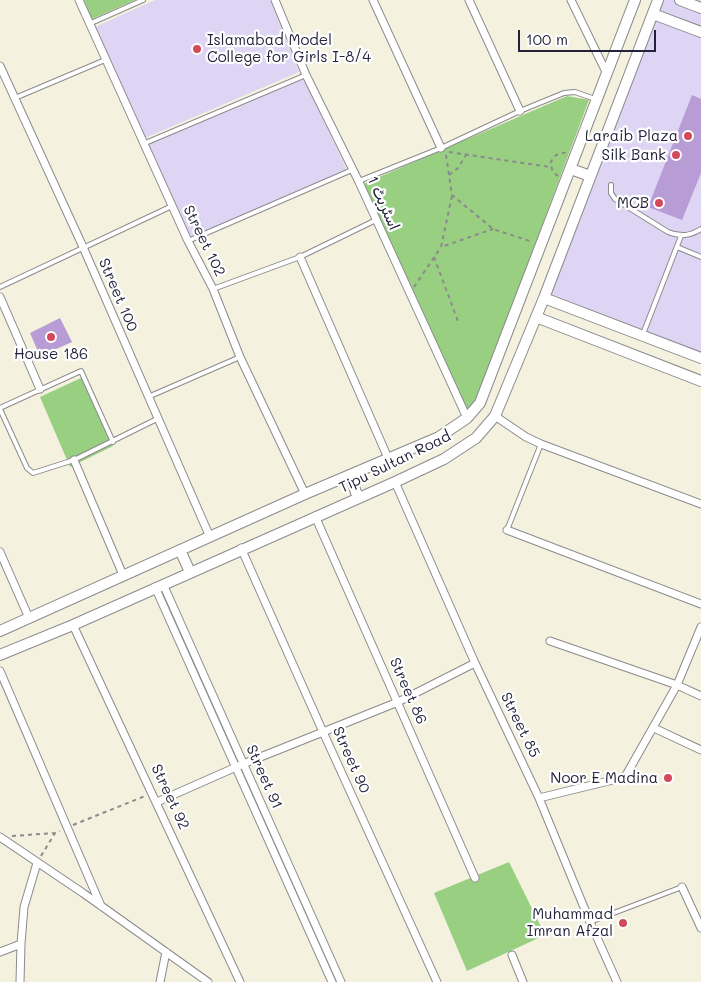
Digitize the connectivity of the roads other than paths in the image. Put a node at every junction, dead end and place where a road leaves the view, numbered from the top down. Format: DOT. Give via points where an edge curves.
graph roads {
  1 [pos="79,0"];
  2 [pos="143,0"];
  3 [pos="275,0"];
  4 [pos="373,0"];
  5 [pos="469,0"];
  6 [pos="571,0"];
  7 [pos="635,0"];
  8 [pos="658,0"];
  9 [pos="680,0"];
  10 [pos="701,8"];
  11 [pos="653,14"];
  12 [pos="89,24"];
  13 [pos="701,32"];
  14 [pos="105,60"];
  15 [pos="0,66"];
  16 [pos="607,74"];
  17 [pos="2,75"];
  18 [pos="306,75"];
  19 [pos="15,98"];
  20 [pos="597,100"];
  21 [pos="520,111"];
  22 [pos="142,144"];
  23 [pos="442,148"];
  24 [pos="571,168"];
  25 [pos="352,170"];
  26 [pos="590,176"];
  27 [pos="359,182"];
  28 [pos="611,185"];
  29 [pos="172,206"];
  30 [pos="376,220"];
  31 [pos="701,228"];
  32 [pos="681,236"];
  33 [pos="188,241"];
  34 [pos="83,247"];
  35 [pos="677,247"];
  36 [pos="300,257"];
  37 [pos="701,257"];
  38 [pos="0,287"];
  39 [pos="213,290"];
  40 [pos="0,297"];
  41 [pos="544,298"];
  42 [pos="536,317"];
  43 [pos="643,336"];
  44 [pos="240,357"];
  45 [pos="701,358"];
  46 [pos="701,381"];
  47 [pos="40,389"];
  48 [pos="148,397"];
  49 [pos="0,409"];
  50 [pos="495,416"];
  51 [pos="467,418"];
  52 [pos="157,419"];
  53 [pos="113,442"];
  54 [pos="541,444"];
  55 [pos="388,458"];
  56 [pos="74,460"];
  57 [pos="350,474"];
  58 [pos="395,482"];
  59 [pos="304,494"];
  60 [pos="358,498"];
  61 [pos="701,504"];
  62 [pos="315,516"];
  63 [pos="507,530"];
  64 [pos="210,537"];
  65 [pos="241,548"];
  66 [pos="180,550"];
  67 [pos="0,552"];
  68 [pos="190,572"];
  69 [pos="123,575"];
  70 [pos="159,586"];
  71 [pos="701,604"];
  72 [pos="29,618"];
  73 [pos="73,625"];
  74 [pos="701,627"];
  75 [pos="0,631"];
  76 [pos="550,641"];
  77 [pos="0,655"];
  78 [pos="475,663"];
  79 [pos="0,671"];
  80 [pos="677,686"];
  81 [pos="701,696"];
  82 [pos="398,702"];
  83 [pos="654,728"];
  84 [pos="323,732"];
  85 [pos="701,750"];
  86 [pos="243,764"];
  87 [pos="236,768"];
  88 [pos="539,798"];
  89 [pos="157,802"];
  90 [pos="1,840"];
  91 [pos="37,863"];
  92 [pos="475,878"];
  93 [pos="682,887"];
  94 [pos="101,906"];
  95 [pos="590,922"];
  96 [pos="701,928"];
  97 [pos="21,944"];
  98 [pos="0,952"];
  99 [pos="166,952"];
  100 [pos="512,955"];
  101 [pos="20,982"];
  102 [pos="160,982"];
  103 [pos="208,982"];
  104 [pos="240,982"];
  105 [pos="332,982"];
  106 [pos="341,982"];
  107 [pos="437,982"];
  108 [pos="524,982"];
  109 [pos="617,982"];
  1 -- 12 [label="street, Street 102"];
  2 -- 12 [label="lane"];
  3 -- 18 [label="street, اسٹریٹ 1"];
  4 -- 23 [label="street"];
  5 -- 21 [label="street"];
  6 -- 16 [label="street"];
  7 -- 16 [label="street, Tipu Sultan Road"];
  8 -- 11 [label="street, Tipu Sultan Road"];
  9 -- 10 [label="street"];
  11 -- 13 [label="street"];
  11 -- 26 [label="street, Tipu Sultan Road"];
  12 -- 14 [label="street, Street 102"];
  14 -- 19 [label="lane"];
  14 -- 22 [label="street, Street 102"];
  15 -- 17 [label="street, Street 100"];
  16 -- 20 [label="street, Tipu Sultan Road"];
  17 -- 19 [label="street, Street 100"];
  18 -- 22 [label="lane"];
  18 -- 25 [label="street, اسٹریٹ 1"];
  19 -- 34 [label="street, Street 100"];
  20 -- 21 [label="lane" via="583,94 564,93"];
  20 -- 24 [label="street, Tipu Sultan Road"];
  21 -- 23 [label="lane"];
  22 -- 29 [label="street, Street 102"];
  23 -- 27 [label="lane"];
  24 -- 26 [label="street"];
  24 -- 51 [label="street, Tipu Sultan Road" via="480,403"];
  25 -- 27 [label="street, اسٹریٹ 1"];
  25 -- 33 [label="lane"];
  26 -- 41 [label="street, Tipu Sultan Road"];
  27 -- 30 [label="street, اسٹریٹ 1"];
  28 -- 32 [label="lane" via="615,199 668,232"];
  29 -- 33 [label="street, Street 102"];
  29 -- 34 [label="lane"];
  30 -- 36 [label="lane"];
  30 -- 51 [label="street, اسٹریٹ 1"];
  31 -- 32 [label="lane"];
  32 -- 35 [label="lane"];
  33 -- 39 [label="street, Street 102"];
  34 -- 38 [label="lane"];
  34 -- 48 [label="street, Street 100"];
  35 -- 37 [label="lane"];
  35 -- 43 [label="lane"];
  36 -- 39 [label="lane"];
  36 -- 55 [label="street"];
  39 -- 44 [label="street, Street 102"];
  40 -- 47 [label="street"];
  41 -- 42 [label="street, Tipu Sultan Road"];
  41 -- 43 [label="street"];
  42 -- 46 [label="street"];
  42 -- 50 [label="street, Tipu Sultan Road"];
  43 -- 45 [label="street"];
  44 -- 48 [label="lane"];
  44 -- 59 [label="street, Street 102"];
  47 -- 49 [label="lane"];
  47 -- 53 [label="lane" via="81,371"];
  48 -- 52 [label="street, Street 100"];
  49 -- 56 [label="lane" via="27,468 33,473"];
  50 -- 54 [label="street"];
  50 -- 58 [label="street, Tipu Sultan Road" via="476,438 444,459"];
  51 -- 55 [label="street, Tipu Sultan Road" via="440,437"];
  52 -- 53 [label="lane"];
  52 -- 64 [label="street, Street 100"];
  53 -- 56 [label="lane"];
  54 -- 61 [label="street"];
  54 -- 63 [label="lane"];
  55 -- 57 [label="street, Tipu Sultan Road"];
  56 -- 69 [label="street"];
  57 -- 59 [label="street, Tipu Sultan Road"];
  57 -- 60 [label="street"];
  58 -- 60 [label="street, Tipu Sultan Road"];
  58 -- 78 [label="street, Street 85"];
  59 -- 64 [label="street, Tipu Sultan Road"];
  60 -- 62 [label="street, Tipu Sultan Road"];
  62 -- 65 [label="street, Tipu Sultan Road"];
  62 -- 82 [label="street, Street 86"];
  63 -- 71 [label="street"];
  64 -- 66 [label="street, Tipu Sultan Road"];
  65 -- 68 [label="street, Tipu Sultan Road"];
  65 -- 84 [label="street, Street 90"];
  66 -- 68 [label="street"];
  66 -- 69 [label="street, Tipu Sultan Road"];
  67 -- 72 [label="street"];
  68 -- 70 [label="street, Tipu Sultan Road"];
  69 -- 72 [label="street, Tipu Sultan Road"];
  70 -- 73 [label="street, Tipu Sultan Road"];
  70 -- 86 [label="street, Street 91"];
  70 -- 87 [label="street"];
  72 -- 75 [label="street, Tipu Sultan Road"];
  73 -- 77 [label="street, Tipu Sultan Road"];
  73 -- 89 [label="street, Street 92"];
  74 -- 80 [label="street"];
  76 -- 80 [label="street"];
  78 -- 82 [label="street"];
  78 -- 88 [label="street, Street 85"];
  79 -- 94 [label="street"];
  80 -- 81 [label="street"];
  80 -- 83 [label="street"];
  82 -- 84 [label="street"];
  82 -- 92 [label="street, Street 86"];
  83 -- 85 [label="street"];
  83 -- 88 [label="street" via="625,777"];
  84 -- 86 [label="street"];
  84 -- 107 [label="street, Street 90"];
  86 -- 87 [label="street"];
  86 -- 106 [label="street, Street 91"];
  87 -- 89 [label="street"];
  87 -- 105 [label="street"];
  88 -- 95 [label="street, Street 85"];
  89 -- 104 [label="street, Street 92"];
  90 -- 91 [label="street"];
  91 -- 94 [label="street"];
  91 -- 97 [label="street" via="24,907"];
  93 -- 95 [label="lane"];
  93 -- 96 [label="street"];
  94 -- 99 [label="street"];
  95 -- 109 [label="street, Street 85"];
  97 -- 98 [label="street"];
  97 -- 101 [label="street"];
  99 -- 102 [label="street"];
  99 -- 103 [label="street"];
  100 -- 108 [label="street"];
}
